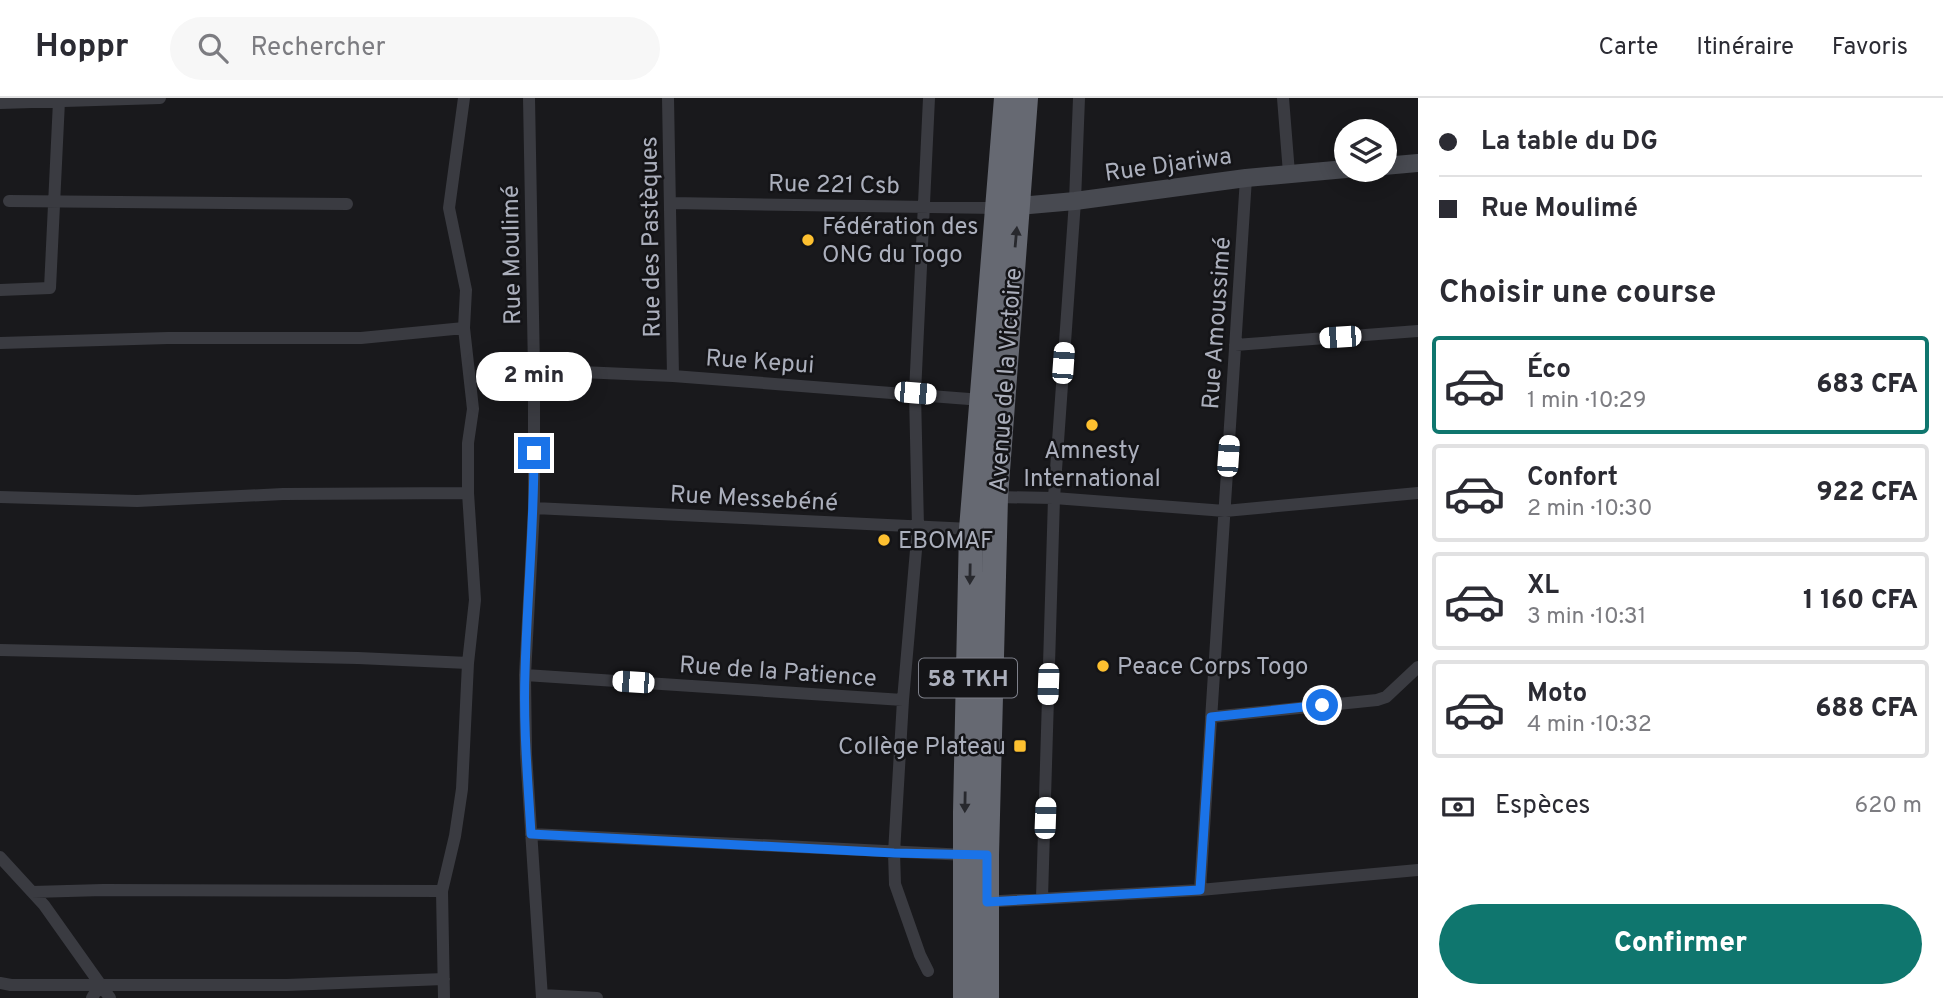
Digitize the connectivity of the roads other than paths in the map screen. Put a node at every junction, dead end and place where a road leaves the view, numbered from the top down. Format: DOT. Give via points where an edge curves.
graph roads {
  1 [pos="160,98"];
  2 [pos="464,98"];
  3 [pos="530,98"];
  4 [pos="668,98"];
  5 [pos="929,98"];
  6 [pos="1006,98"];
  7 [pos="1026,98"];
  8 [pos="1079,98"];
  9 [pos="1283,98"];
  10 [pos="59,101"];
  11 [pos="0,103"];
  12 [pos="1418,163"];
  13 [pos="1397,165"];
  14 [pos="1334,170"];
  15 [pos="1289,173"];
  16 [pos="1246,178"];
  17 [pos="9,201"];
  18 [pos="56,201"];
  19 [pos="1075,201"];
  20 [pos="670,203"];
  21 [pos="347,204"];
  22 [pos="923,206"];
  23 [pos="1008,207"];
  24 [pos="0,290"];
  25 [pos="464,328"];
  26 [pos="1418,331"];
  27 [pos="0,343"];
  28 [pos="1235,345"];
  29 [pos="534,370"];
  30 [pos="673,376"];
  31 [pos="915,393"];
  32 [pos="982,400"];
  33 [pos="468,493"];
  34 [pos="1418,493"];
  35 [pos="0,497"];
  36 [pos="996,497"];
  37 [pos="1054,498"];
  38 [pos="534,508"];
  39 [pos="1225,512"];
  40 [pos="918,527"];
  41 [pos="971,528"];
  42 [pos="0,650"];
  43 [pos="468,663"];
  44 [pos="1418,667"];
  45 [pos="525,675"];
  46 [pos="903,700"];
  47 [pos="1211,717"];
  48 [pos="531,834"];
  49 [pos="894,853"];
  50 [pos="976,855"];
  51 [pos="0,857"];
  52 [pos="1418,870"];
  53 [pos="1200,890"];
  54 [pos="442,891"];
  55 [pos="32,892"];
  56 [pos="1042,898"];
  57 [pos="976,903"];
  58 [pos="928,971"];
  59 [pos="444,979"];
  60 [pos="0,982"];
  61 [pos="100,984"];
  62 [pos="542,996"];
  63 [pos="92,998"];
  64 [pos="110,998"];
  65 [pos="444,998"];
  66 [pos="597,998"];
  67 [pos="965,998"];
  68 [pos="986,998"];
  1 -- 10 [label="street"];
  2 -- 25 [label="street" via="449,208 466,289"];
  3 -- 29 [label="street, Rue Moulimé"];
  4 -- 20 [label="street, Rue des Pastèques"];
  5 -- 22 [label="street"];
  6 -- 23 [label="highway, Avenue de la Victoire / 58 TKH"];
  7 -- 23 [label="highway, Avenue de la Victoire / 58 TKH"];
  8 -- 19 [label="street"];
  9 -- 15 [label="street"];
  10 -- 11 [label="street"];
  10 -- 18 [label="street"];
  12 -- 13 [label="street"];
  14 -- 15 [label="street, Rue Djariwa"];
  15 -- 16 [label="street, Rue Djariwa"];
  16 -- 19 [label="street, Rue Djariwa"];
  16 -- 28 [label="street, Rue Amoussimé"];
  17 -- 18 [label="street"];
  18 -- 21 [label="street"];
  18 -- 24 [label="street" via="50,288"];
  19 -- 23 [label="street, Rue Djariwa"];
  19 -- 37 [label="street"];
  20 -- 22 [label="street, Rue 221 Csb"];
  20 -- 30 [label="street, Rue des Pastèques"];
  22 -- 23 [label="street, Rue 221 Csb"];
  22 -- 31 [label="street"];
  23 -- 32 [label="highway, Avenue de la Victoire / 58 TKH"];
  36 -- 23 [label="highway, Avenue de la Victoire / 58 TKH, one-way"];
  25 -- 27 [label="street" via="360,338"];
  25 -- 33 [label="street" via="473,409"];
  26 -- 28 [label="street"];
  28 -- 39 [label="street, Rue Amoussimé"];
  29 -- 30 [label="street, Rue Kepui"];
  29 -- 38 [label="street, Rue Moulimé"];
  30 -- 31 [label="street, Rue Kepui"];
  31 -- 32 [label="street, Rue Kepui"];
  31 -- 40 [label="street"];
  32 -- 41 [label="highway, Avenue de la Victoire / 58 TKH"];
  33 -- 35 [label="street" via="137,501"];
  33 -- 43 [label="street" via="475,600"];
  34 -- 39 [label="street"];
  36 -- 37 [label="street"];
  36 -- 50 [label="highway, Avenue de la Victoire / 58 TKH"];
  37 -- 39 [label="street"];
  37 -- 56 [label="street"];
  38 -- 40 [label="street, Rue Messebéné"];
  38 -- 45 [label="street, Rue Moulimé"];
  39 -- 47 [label="street, Rue Amoussimé"];
  40 -- 41 [label="street, Rue Messebéné"];
  40 -- 46 [label="street"];
  41 -- 50 [label="highway, Avenue de la Victoire / 58 TKH, one-way"];
  42 -- 43 [label="street"];
  43 -- 54 [label="street" via="462,789"];
  44 -- 47 [label="street" via="1386,697"];
  45 -- 46 [label="street, Rue de la Patience"];
  45 -- 48 [label="street, Rue Moulimé"];
  46 -- 49 [label="street"];
  47 -- 53 [label="street, Rue Amoussimé"];
  48 -- 49 [label="street"];
  48 -- 62 [label="street, Rue Moulimé"];
  49 -- 50 [label="street"];
  49 -- 58 [label="street" via="895,884"];
  50 -- 57 [label="highway, Avenue de la Victoire / 58 TKH"];
  51 -- 55 [label="street"];
  52 -- 53 [label="street"];
  53 -- 56 [label="street"];
  54 -- 55 [label="street"];
  54 -- 59 [label="street"];
  55 -- 61 [label="street"];
  56 -- 57 [label="street"];
  57 -- 67 [label="highway, Avenue de la Victoire / 58 TKH"];
  57 -- 68 [label="highway, Avenue de la Victoire / 58 TKH"];
  59 -- 61 [label="street" via="287,985"];
  59 -- 65 [label="street"];
  60 -- 61 [label="street"];
  61 -- 63 [label="street"];
  61 -- 64 [label="street"];
  62 -- 66 [label="street"];
}
